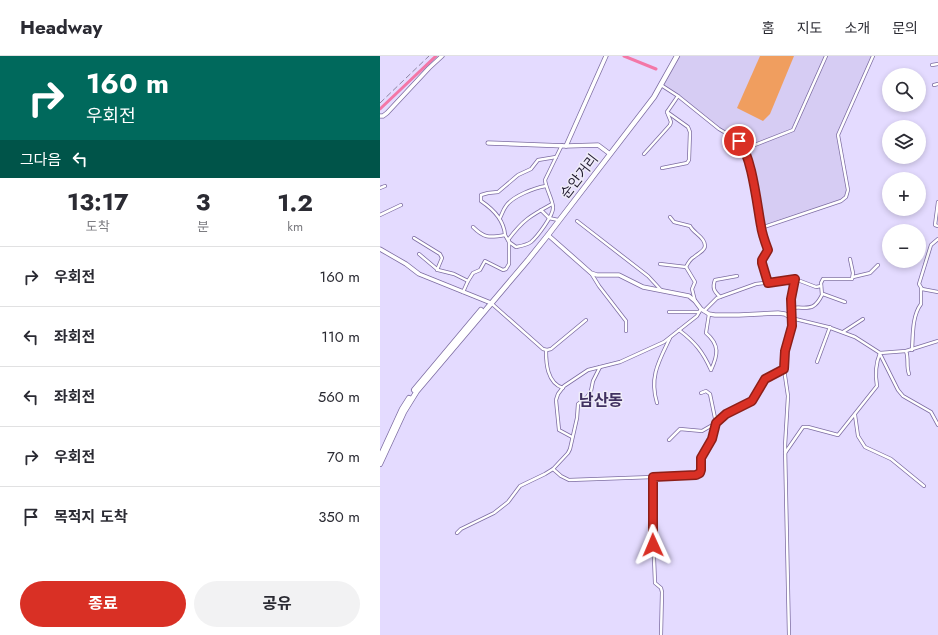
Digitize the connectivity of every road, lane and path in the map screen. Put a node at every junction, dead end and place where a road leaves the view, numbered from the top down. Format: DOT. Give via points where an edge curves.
graph roads {
  1 [pos="442,56"];
  2 [pos="606,56"];
  3 [pos="677,56"];
  4 [pos="826,56"];
  5 [pos="873,56"];
  6 [pos="938,64"];
  7 [pos="932,65"];
  8 [pos="938,84"];
  9 [pos="661,85"];
  10 [pos="934,85"];
  11 [pos="678,96"];
  12 [pos="667,112"];
  13 [pos="380,116"];
  14 [pos="488,143"];
  15 [pos="564,146"];
  16 [pos="752,146"];
  17 [pos="610,154"];
  18 [pos="644,154"];
  19 [pos="556,157"];
  20 [pos="662,168"];
  21 [pos="385,186"];
  22 [pos="546,186"];
  23 [pos="380,188"];
  24 [pos="938,202"];
  25 [pos="552,204"];
  26 [pos="401,205"];
  27 [pos="938,207"];
  28 [pos="541,210"];
  29 [pos="380,215"];
  30 [pos="670,217"];
  31 [pos="500,218"];
  32 [pos="548,218"];
  33 [pos="558,220"];
  34 [pos="577,221"];
  35 [pos="473,226"];
  36 [pos="938,226"];
  37 [pos="761,228"];
  38 [pos="505,235"];
  39 [pos="548,235"];
  40 [pos="414,238"];
  41 [pos="938,239"];
  42 [pos="508,241"];
  43 [pos="380,249"];
  44 [pos="419,254"];
  45 [pos="850,259"];
  46 [pos="660,264"];
  47 [pos="878,266"];
  48 [pos="686,267"];
  49 [pos="437,270"];
  50 [pos="591,273"];
  51 [pos="737,276"];
  52 [pos="853,277"];
  53 [pos="795,279"];
  54 [pos="468,281"];
  55 [pos="768,283"];
  56 [pos="821,286"];
  57 [pos="921,288"];
  58 [pos="661,290"];
  59 [pos="938,292"];
  60 [pos="463,293"];
  61 [pos="822,294"];
  62 [pos="720,297"];
  63 [pos="695,301"];
  64 [pos="845,302"];
  65 [pos="491,303"];
  66 [pos="791,308"];
  67 [pos="702,311"];
  68 [pos="669,312"];
  69 [pos="709,314"];
  70 [pos="791,318"];
  71 [pos="863,319"];
  72 [pos="586,320"];
  73 [pos="830,327"];
  74 [pos="679,330"];
  75 [pos="626,332"];
  76 [pos="843,332"];
  77 [pos="670,338"];
  78 [pos="938,341"];
  79 [pos="546,350"];
  80 [pos="912,350"];
  81 [pos="906,351"];
  82 [pos="880,353"];
  83 [pos="816,362"];
  84 [pos="600,367"];
  85 [pos="784,369"];
  86 [pos="909,374"];
  87 [pos="562,388"];
  88 [pos="701,393"];
  89 [pos="657,402"];
  90 [pos="855,414"];
  91 [pos="716,423"];
  92 [pos="938,426"];
  93 [pos="572,437"];
  94 [pos="669,440"];
  95 [pos="785,454"];
  96 [pos="380,457"];
  97 [pos="380,464"];
  98 [pos="554,469"];
  99 [pos="653,477"];
  100 [pos="924,486"];
  101 [pos="457,533"];
  102 [pos="661,635"];
  103 [pos="789,635"];
  1 -- 13 [label="street" via="387,113"];
  2 -- 15 [label="street"];
  3 -- 9 [label="main road, 순안거리"];
  4 -- 16 [label="street" via="793,130"];
  5 -- 37 [label="street" via="838,136 848,190 846,197"];
  6 -- 7 [label="street"];
  8 -- 10 [label="street"];
  9 -- 11 [label="street"];
  9 -- 17 [label="main road, 순안거리"];
  11 -- 12 [label="street"];
  11 -- 37 [label="street" via="742,144 751,172"];
  12 -- 18 [label="street" via="670,125"];
  12 -- 20 [label="street" via="688,127 689,160 687,163"];
  14 -- 15 [label="street"];
  15 -- 17 [label="street" via="598,145"];
  15 -- 19 [label="street"];
  17 -- 33 [label="main road, 순안거리"];
  19 -- 22 [label="street" via="545,180"];
  19 -- 31 [label="street" via="538,160 531,170 518,175 498,192 481,195 481,201"];
  21 -- 23 [label="street"];
  22 -- 25 [label="street"];
  22 -- 31 [label="street" via="526,192 511,201"];
  24 -- 27 [label="street"];
  25 -- 28 [label="street"];
  25 -- 32 [label="street" via="551,216"];
  26 -- 29 [label="street"];
  27 -- 36 [label="street" via="935,225"];
  28 -- 32 [label="street"];
  28 -- 42 [label="street" via="520,224"];
  30 -- 48 [label="street" via="674,222 690,226 705,244 704,250"];
  31 -- 38 [label="street"];
  32 -- 33 [label="street"];
  32 -- 42 [label="street" via="531,242 516,247"];
  33 -- 39 [label="main road, 순안거리"];
  34 -- 58 [label="street" via="648,276"];
  35 -- 38 [label="street" via="482,235"];
  37 -- 55 [label="street" via="768,250 762,263"];
  38 -- 42 [label="street"];
  39 -- 50 [label="street"];
  39 -- 65 [label="main road, 순안거리"];
  40 -- 49 [label="street" via="440,254 442,258"];
  41 -- 57 [label="street" via="932,245 920,280"];
  42 -- 54 [label="street" via="509,264 506,269 503,270 485,261 480,270 473,273"];
  43 -- 60 [label="street" via="419,274"];
  44 -- 49 [label="street"];
  45 -- 52 [label="street"];
  46 -- 48 [label="street"];
  47 -- 52 [label="street" via="870,273"];
  48 -- 63 [label="street" via="695,282 692,289"];
  49 -- 54 [label="street"];
  50 -- 58 [label="street" via="619,275 638,285"];
  50 -- 75 [label="street" via="626,321"];
  51 -- 62 [label="street" via="716,280 713,288"];
  52 -- 56 [label="street" via="848,280 823,279"];
  53 -- 55 [label="street"];
  53 -- 56 [label="street" via="816,287"];
  53 -- 66 [label="street"];
  54 -- 60 [label="street"];
  55 -- 62 [label="street" via="752,285"];
  56 -- 61 [label="street"];
  57 -- 59 [label="street"];
  57 -- 80 [label="street" via="922,304 917,309 915,317"];
  58 -- 63 [label="street" via="686,295"];
  60 -- 65 [label="street"];
  61 -- 64 [label="street"];
  61 -- 66 [label="street" via="810,308"];
  62 -- 67 [label="street"];
  63 -- 67 [label="street"];
  65 -- 79 [label="street"];
  65 -- 96 [label="main road, 순안거리" via="481,310 420,382 402,409"];
  65 -- 97 [label="main road, 순안거리" via="417,391 404,412"];
  66 -- 70 [label="street"];
  67 -- 68 [label="street"];
  67 -- 69 [label="street"];
  67 -- 74 [label="street"];
  69 -- 70 [label="street" via="778,313"];
  69 -- 74 [label="street" via="706,333 716,348 717,357 711,370 698,346"];
  70 -- 73 [label="street"];
  70 -- 85 [label="street" via="792,326 785,351"];
  71 -- 76 [label="street"];
  72 -- 79 [label="street" via="551,349"];
  73 -- 76 [label="street"];
  73 -- 83 [label="street"];
  74 -- 77 [label="street"];
  76 -- 82 [label="street"];
  77 -- 84 [label="street" via="623,361"];
  77 -- 89 [label="street" via="656,366 654,393"];
  78 -- 80 [label="street"];
  79 -- 87 [label="street" via="549,373 556,385"];
  80 -- 81 [label="street"];
  81 -- 82 [label="street"];
  81 -- 86 [label="street"];
  82 -- 90 [label="street" via="877,361 877,386"];
  82 -- 92 [label="street" via="898,390 903,396 931,412"];
  84 -- 87 [label="street" via="585,371"];
  84 -- 93 [label="street" via="591,391 577,406"];
  85 -- 91 [label="street" via="765,379 752,401 726,414"];
  85 -- 95 [label="street" via="788,396"];
  87 -- 93 [label="street" via="556,404 559,430"];
  88 -- 91 [label="street" via="706,391 710,394"];
  90 -- 95 [label="street" via="838,435 808,426 803,428"];
  90 -- 100 [label="street" via="858,436 865,447 891,459"];
  91 -- 94 [label="street" via="702,431 680,429"];
  91 -- 99 [label="street" via="712,439 701,458 700,473"];
  93 -- 98 [label="street" via="568,453"];
  95 -- 103 [label="street"];
  98 -- 99 [label="street" via="569,480"];
  98 -- 101 [label="street" via="520,486 508,502 494,513"];
  99 -- 102 [label="street" via="652,542 655,583 662,592"];
}
